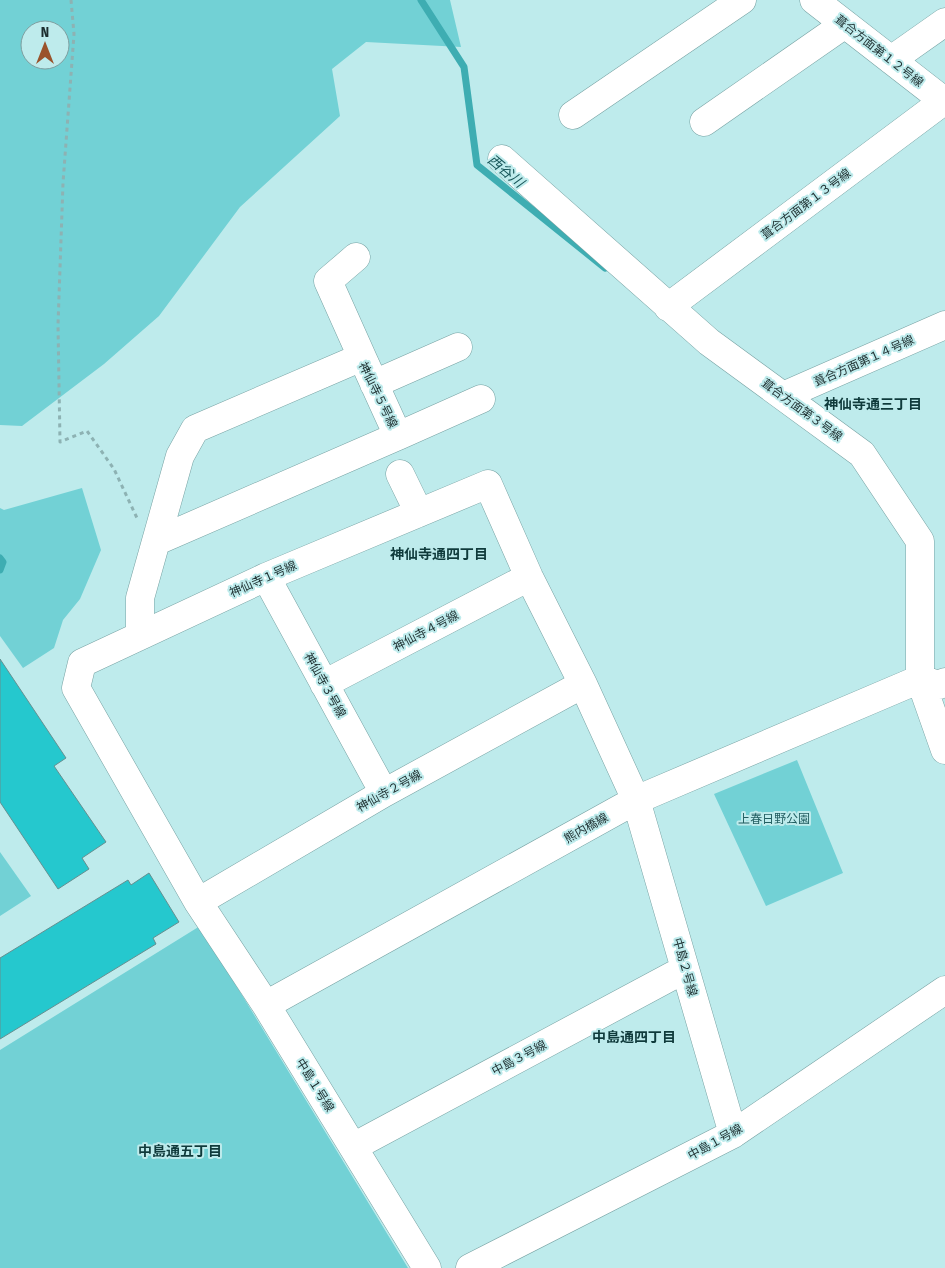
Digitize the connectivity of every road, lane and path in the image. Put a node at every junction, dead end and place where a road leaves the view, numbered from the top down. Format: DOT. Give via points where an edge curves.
graph roads {
  1 [pos="71,0"];
  2 [pos="742,0"];
  3 [pos="814,0"];
  4 [pos="945,22"];
  5 [pos="845,24"];
  6 [pos="890,60"];
  7 [pos="945,101"];
  8 [pos="573,116"];
  9 [pos="704,122"];
  10 [pos="502,159"];
  11 [pos="356,257"];
  12 [pos="668,307"];
  13 [pos="945,325"];
  14 [pos="458,347"];
  15 [pos="362,357"];
  16 [pos="374,384"];
  17 [pos="784,396"];
  18 [pos="481,399"];
  19 [pos="398,436"];
  20 [pos="400,474"];
  21 [pos="419,513"];
  22 [pos="157,541"];
  23 [pos="266,577"];
  24 [pos="529,577"];
  25 [pos="140,635"];
  26 [pos="933,681"];
  27 [pos="324,684"];
  28 [pos="583,684"];
  29 [pos="945,750"];
  30 [pos="384,793"];
  31 [pos="636,800"];
  32 [pos="198,902"];
  33 [pos="685,969"];
  34 [pos="945,990"];
  35 [pos="266,1005"];
  36 [pos="733,1134"];
  37 [pos="353,1147"];
  38 [pos="427,1268"];
  39 [pos="470,1268"];
  1 -- 22 [label="path" via="74,34 63,183 58,325 60,442 87,431 114,469 135,516"];
  2 -- 8 [label="street"];
  3 -- 5 [label="street, 葺合方面第１２号線"];
  4 -- 6 [label="street"];
  5 -- 6 [label="street, 葺合方面第１２号線"];
  5 -- 9 [label="street"];
  6 -- 7 [label="street, 葺合方面第１２号線"];
  7 -- 12 [label="street, 葺合方面第１３号線"];
  10 -- 12 [label="street, 葺合方面第３号線"];
  11 -- 15 [label="street" via="328,281"];
  12 -- 17 [label="street, 葺合方面第３号線" via="709,342"];
  13 -- 17 [label="street, 葺合方面第１４号線"];
  14 -- 16 [label="street"];
  15 -- 16 [label="street, 神仙寺５号線"];
  15 -- 22 [label="street, 神仙寺５号線" via="195,429 180,456"];
  16 -- 19 [label="street, 神仙寺５号線"];
  17 -- 26 [label="street, 葺合方面第３号線" via="862,454 920,541"];
  18 -- 19 [label="street"];
  19 -- 22 [label="street, 神仙寺５号線"];
  20 -- 21 [label="street"];
  21 -- 23 [label="street, 神仙寺１号線"];
  21 -- 24 [label="street, 神仙寺１号線" via="488,484"];
  22 -- 25 [label="street, 神仙寺５号線" via="140,598"];
  23 -- 25 [label="street, 神仙寺１号線"];
  23 -- 27 [label="street, 神仙寺３号線"];
  24 -- 27 [label="street, 神仙寺４号線"];
  24 -- 28 [label="street, 神仙寺１号線"];
  25 -- 32 [label="street, 神仙寺１号線" via="82,663 76,688"];
  26 -- 29 [label="street, 葺合方面第３号線"];
  26 -- 31 [label="street, 熊内橋線"];
  27 -- 30 [label="street, 神仙寺３号線"];
  28 -- 30 [label="street, 神仙寺２号線"];
  28 -- 31 [label="street, 神仙寺１号線"];
  30 -- 32 [label="street, 神仙寺２号線"];
  31 -- 33 [label="street, 中島２号線"];
  31 -- 35 [label="street, 熊内橋線"];
  32 -- 35 [label="street, 神仙寺１号線"];
  33 -- 36 [label="street, 中島２号線"];
  33 -- 37 [label="street, 中島３号線"];
  34 -- 36 [label="street, 中島１号線"];
  35 -- 37 [label="street, 中島１号線"];
  36 -- 39 [label="street, 中島１号線"];
  37 -- 38 [label="street, 中島１号線"];
}
